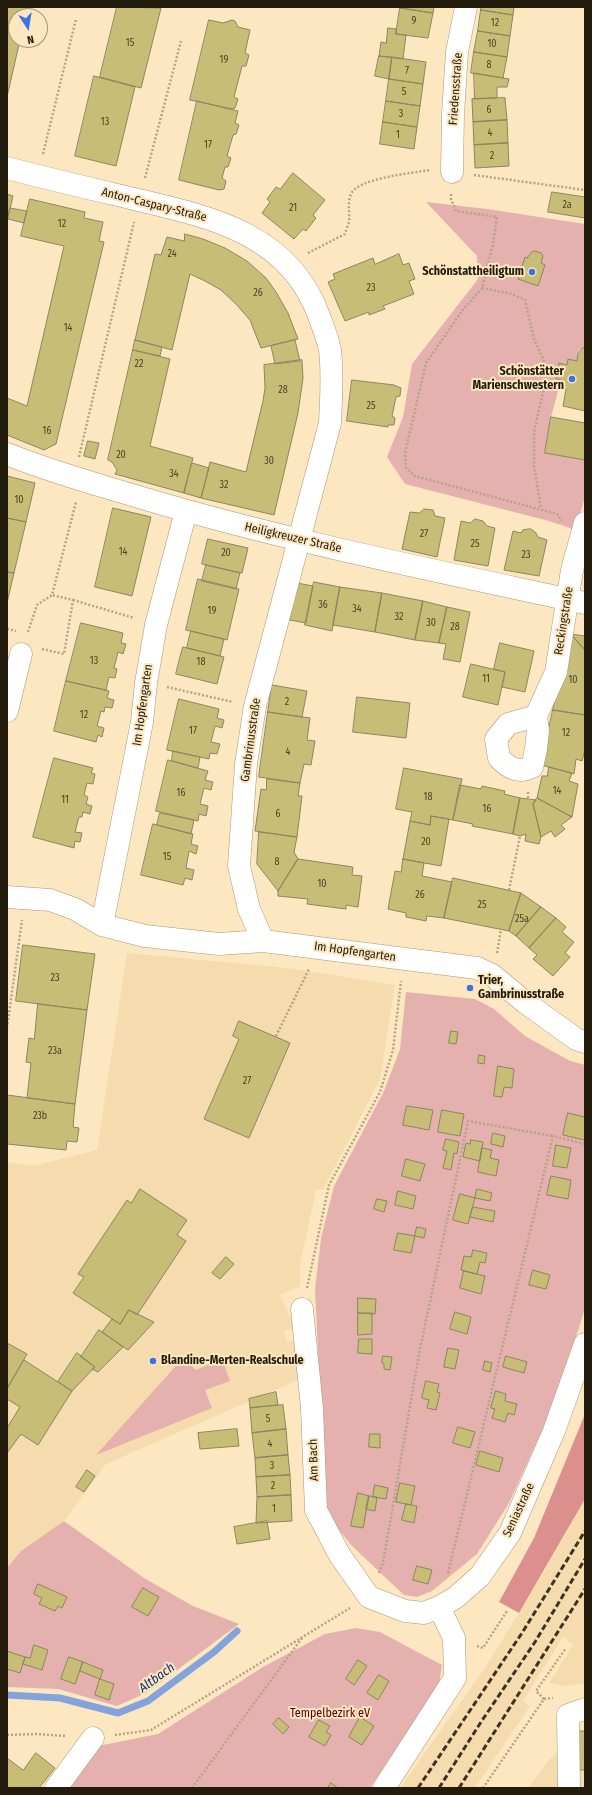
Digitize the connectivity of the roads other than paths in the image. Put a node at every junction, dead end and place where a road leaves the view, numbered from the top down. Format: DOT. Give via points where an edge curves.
graph roads {
  1 [pos="466,7"];
  2 [pos="7,168"];
  3 [pos="452,172"];
  4 [pos="7,454"];
  5 [pos="186,511"];
  6 [pos="576,525"];
  7 [pos="299,540"];
  8 [pos="576,601"];
  9 [pos="22,649"];
  10 [pos="7,711"];
  11 [pos="536,716"];
  12 [pos="7,897"];
  13 [pos="102,925"];
  14 [pos="263,941"];
  15 [pos="585,1042"];
  16 [pos="302,1309"];
  17 [pos="585,1344"];
  18 [pos="369,1597"];
  19 [pos="440,1607"];
  20 [pos="585,1709"];
  21 [pos="93,1738"];
  22 [pos="56,1788"];
  23 [pos="384,1788"];
  24 [pos="568,1788"];
  1 -- 3 [label="street, Friedensstraße" via="457,52"];
  2 -- 7 [label="street, Anton-Caspary-Straße" via="186,210 227,225 267,246 288,264 302,281 314,300 330,349 332,375 330,423"];
  4 -- 5 [label="street, Heiligkreuzer Straße" via="45,469"];
  5 -- 7 [label="street, Heiligkreuzer Straße"];
  5 -- 13 [label="street, Im Hopfengarten" via="156,624 142,722"];
  6 -- 8 [label="street, Reckingstraße" via="572,570"];
  7 -- 8 [label="street, Heiligkreuzer Straße"];
  7 -- 14 [label="street, Gambrinusstraße" via="255,706 246,764 239,866 249,909"];
  8 -- 11 [label="street, Reckingstraße" via="556,672"];
  9 -- 10 [label="street"];
  12 -- 13 [label="street, Im Hopfengarten" via="50,900 74,909"];
  13 -- 14 [label="street, Im Hopfengarten" via="146,936 219,944"];
  14 -- 15 [label="street, Im Hopfengarten" via="477,968 492,975 548,1020 576,1039"];
  16 -- 18 [label="street, Am Bach" via="312,1408 316,1510 339,1554"];
  17 -- 19 [label="street, Seniastraße" via="554,1431 510,1533 480,1576 455,1598"];
  18 -- 19 [label="street, Seniastraße" via="404,1611 424,1613"];
  19 -- 23 [label="street" via="454,1638 455,1678"];
  20 -- 24 [label="street" via="568,1715"];
  21 -- 22 [label="street"];
}
